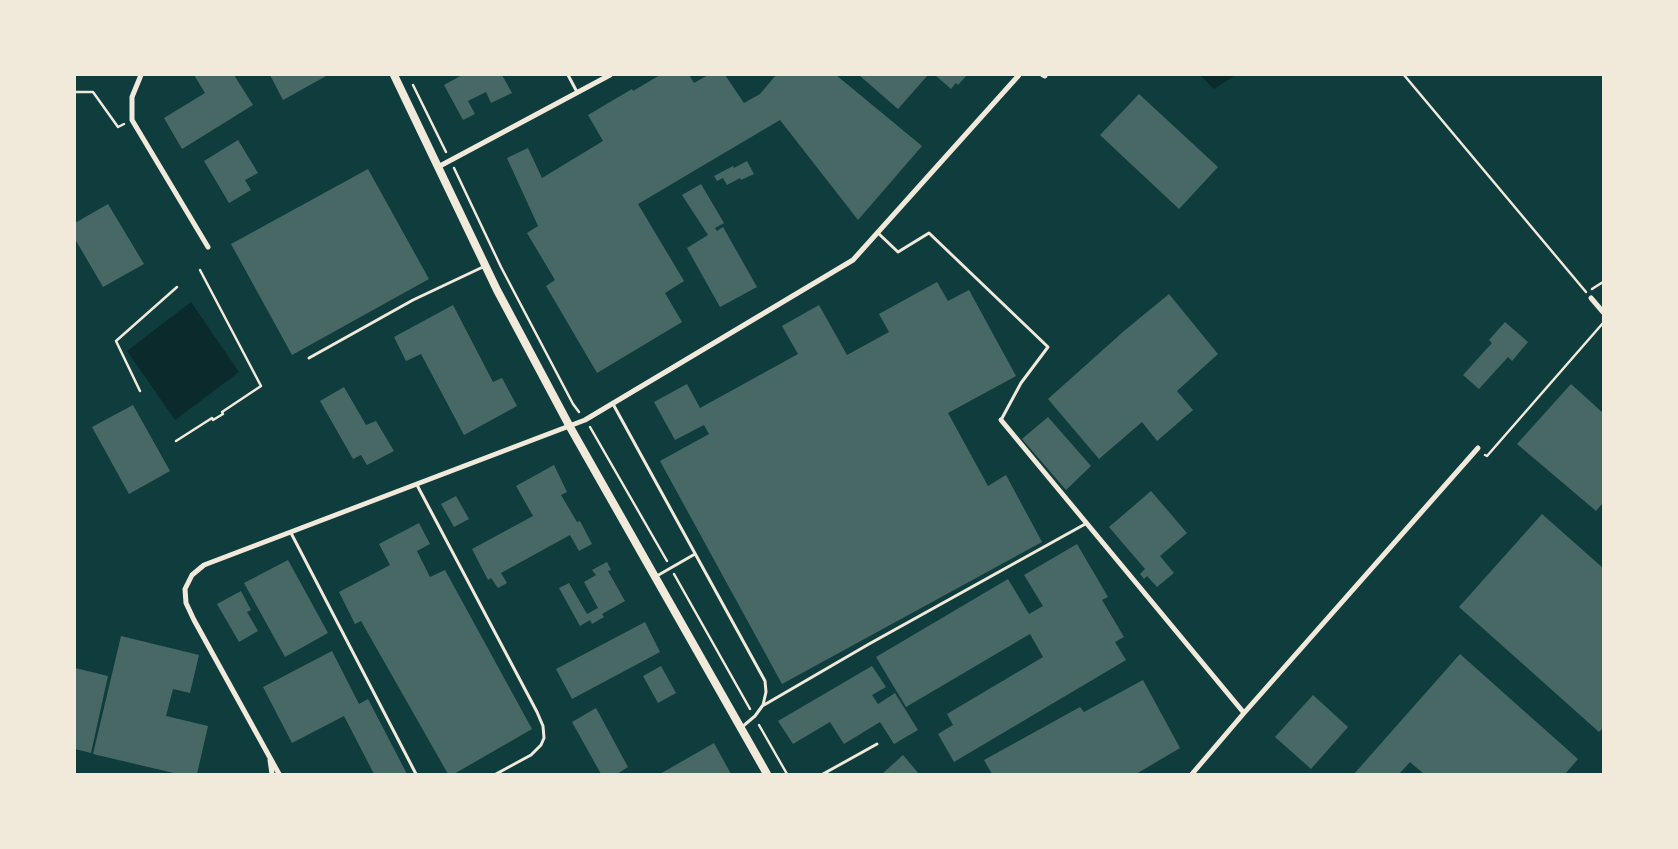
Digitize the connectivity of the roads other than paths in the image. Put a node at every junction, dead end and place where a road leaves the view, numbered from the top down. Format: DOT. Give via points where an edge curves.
graph roads {
  1 [pos="141,75"];
  2 [pos="394,75"];
  3 [pos="568,75"];
  4 [pos="610,75"];
  5 [pos="1019,75"];
  6 [pos="577,93"];
  7 [pos="438,167"];
  8 [pos="878,233"];
  9 [pos="208,247"];
  10 [pos="486,266"];
  11 [pos="1589,296"];
  12 [pos="1603,312"];
  13 [pos="309,358"];
  14 [pos="613,403"];
  15 [pos="1001,420"];
  16 [pos="570,427"];
  17 [pos="1478,448"];
  18 [pos="416,485"];
  19 [pos="1087,523"];
  20 [pos="291,532"];
  21 [pos="695,554"];
  22 [pos="654,577"];
  23 [pos="763,705"];
  24 [pos="1244,713"];
  25 [pos="740,728"];
  26 [pos="877,744"];
  27 [pos="270,757"];
  28 [pos="272,774"];
  29 [pos="280,774"];
  30 [pos="416,774"];
  31 [pos="496,774"];
  32 [pos="767,774"];
  33 [pos="823,774"];
  34 [pos="1192,774"];
  1 -- 9 [label="street" via="132,97 132,120"];
  2 -- 7 [label="street"];
  3 -- 6 [label="lane"];
  4 -- 6 [label="street"];
  5 -- 8 [label="street"];
  6 -- 7 [label="street"];
  7 -- 10 [label="street"];
  8 -- 14 [label="street" via="853,260"];
  8 -- 15 [label="lane" via="898,252 930,233 1048,347 1021,383"];
  10 -- 13 [label="lane" via="413,300"];
  10 -- 16 [label="street"];
  11 -- 12 [label="street"];
  14 -- 16 [label="street"];
  14 -- 21 [label="lane"];
  15 -- 19 [label="street"];
  16 -- 18 [label="street"];
  16 -- 22 [label="street"];
  17 -- 24 [label="street"];
  18 -- 20 [label="street"];
  18 -- 31 [label="lane" via="543,726 541,745 531,755"];
  19 -- 23 [label="lane"];
  19 -- 24 [label="street"];
  20 -- 27 [label="street" via="204,565 192,575 185,589 186,603 194,620"];
  20 -- 30 [label="lane"];
  21 -- 22 [label="lane"];
  21 -- 23 [label="lane" via="765,681"];
  22 -- 25 [label="street"];
  23 -- 25 [label="lane"];
  24 -- 34 [label="street"];
  25 -- 32 [label="street"];
  26 -- 33 [label="lane"];
  27 -- 28 [label="street"];
  27 -- 29 [label="street"];
}
